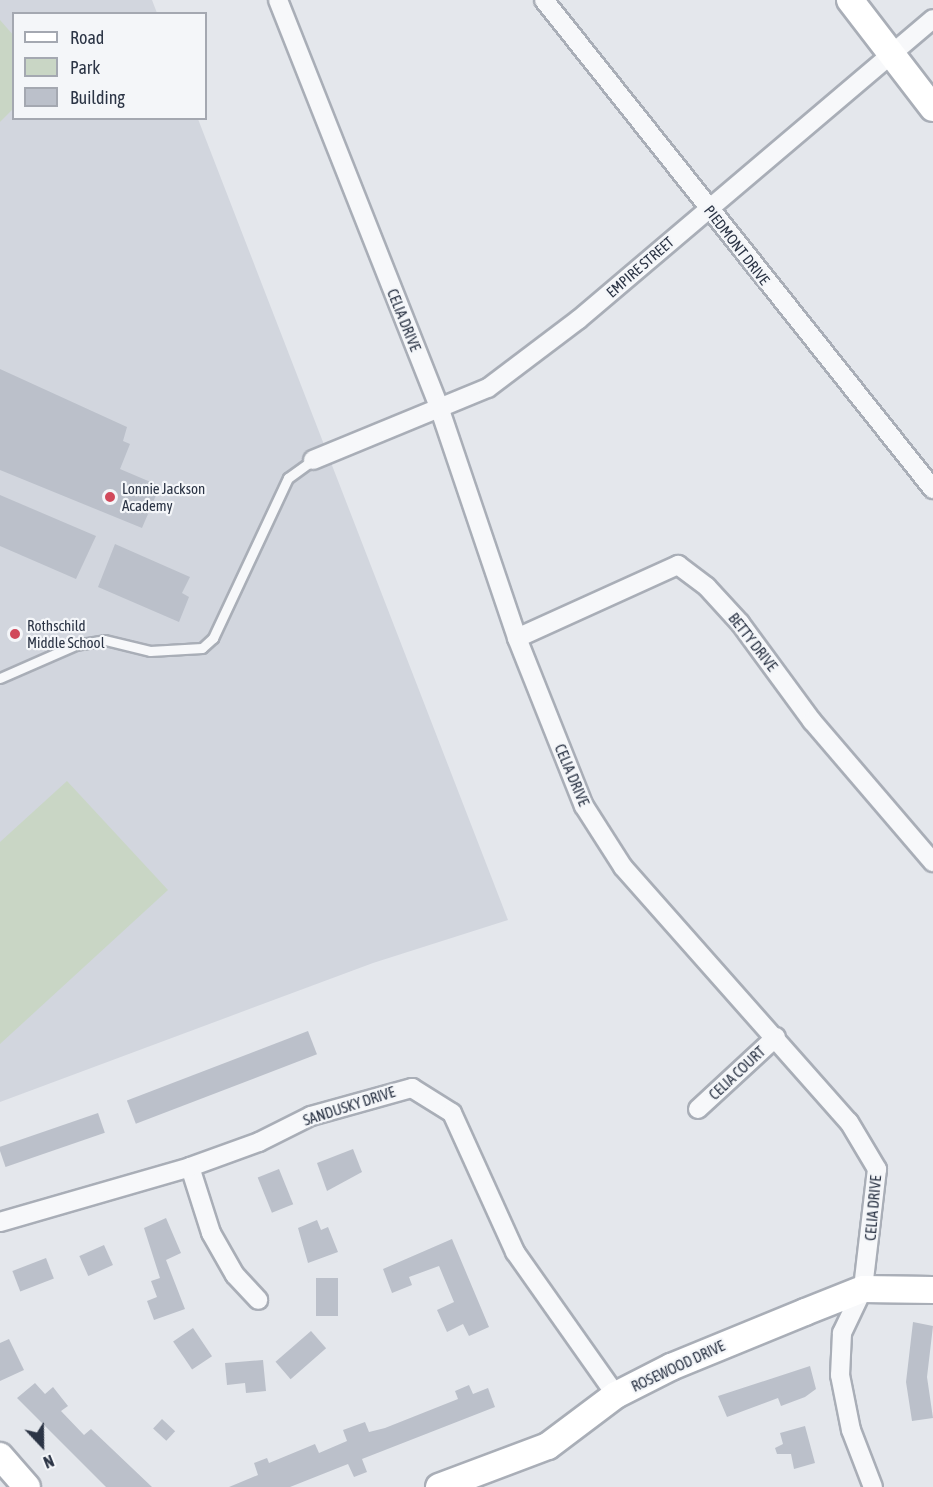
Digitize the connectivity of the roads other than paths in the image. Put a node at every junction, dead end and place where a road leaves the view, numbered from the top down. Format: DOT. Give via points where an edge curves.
graph roads {
  1 [pos="278,0"];
  2 [pos="544,0"];
  3 [pos="850,0"];
  4 [pos="933,19"];
  5 [pos="890,55"];
  6 [pos="933,108"];
  7 [pos="708,209"];
  8 [pos="440,410"];
  9 [pos="313,460"];
  10 [pos="933,489"];
  11 [pos="517,638"];
  12 [pos="0,678"];
  13 [pos="933,862"];
  14 [pos="776,1037"];
  15 [pos="698,1109"];
  16 [pos="190,1167"];
  17 [pos="0,1222"];
  18 [pos="863,1289"];
  19 [pos="933,1290"];
  20 [pos="258,1300"];
  21 [pos="616,1395"];
  22 [pos="0,1456"];
  23 [pos="27,1487"];
  24 [pos="439,1487"];
  25 [pos="873,1487"];
  1 -- 8 [label="street, CELIA DRIVE"];
  2 -- 7 [label="street, PIEDMONT DRIVE"];
  3 -- 5 [label="street"];
  4 -- 5 [label="street, EMPIRE STREET"];
  5 -- 6 [label="street"];
  5 -- 7 [label="street, EMPIRE STREET"];
  7 -- 8 [label="street, EMPIRE STREET" via="560,334 488,388"];
  7 -- 10 [label="street, PIEDMONT DRIVE"];
  8 -- 9 [label="street, EMPIRE STREET"];
  8 -- 11 [label="street, CELIA DRIVE"];
  9 -- 12 [label="lane" via="288,478 213,638 201,648 150,651 105,640 75,645"];
  11 -- 13 [label="street, BETTY DRIVE" via="678,565 707,587 740,623 812,721"];
  11 -- 14 [label="street, CELIA DRIVE" via="584,806 623,867"];
  14 -- 15 [label="street, CELIA COURT"];
  14 -- 18 [label="street, CELIA DRIVE" via="849,1122 877,1169"];
  16 -- 17 [label="street, SANDUSKY DRIVE"];
  16 -- 20 [label="street" via="211,1233 235,1275"];
  16 -- 21 [label="street, SANDUSKY DRIVE" via="259,1142 311,1116 412,1088 452,1113 515,1252"];
  18 -- 19 [label="street, ROSEWOOD DRIVE"];
  18 -- 21 [label="street, ROSEWOOD DRIVE" via="671,1367"];
  18 -- 25 [label="street, CELIA DRIVE" via="842,1333 840,1375 851,1430"];
  21 -- 24 [label="street, ROSEWOOD DRIVE" via="548,1446"];
  22 -- 23 [label="street"];
}
